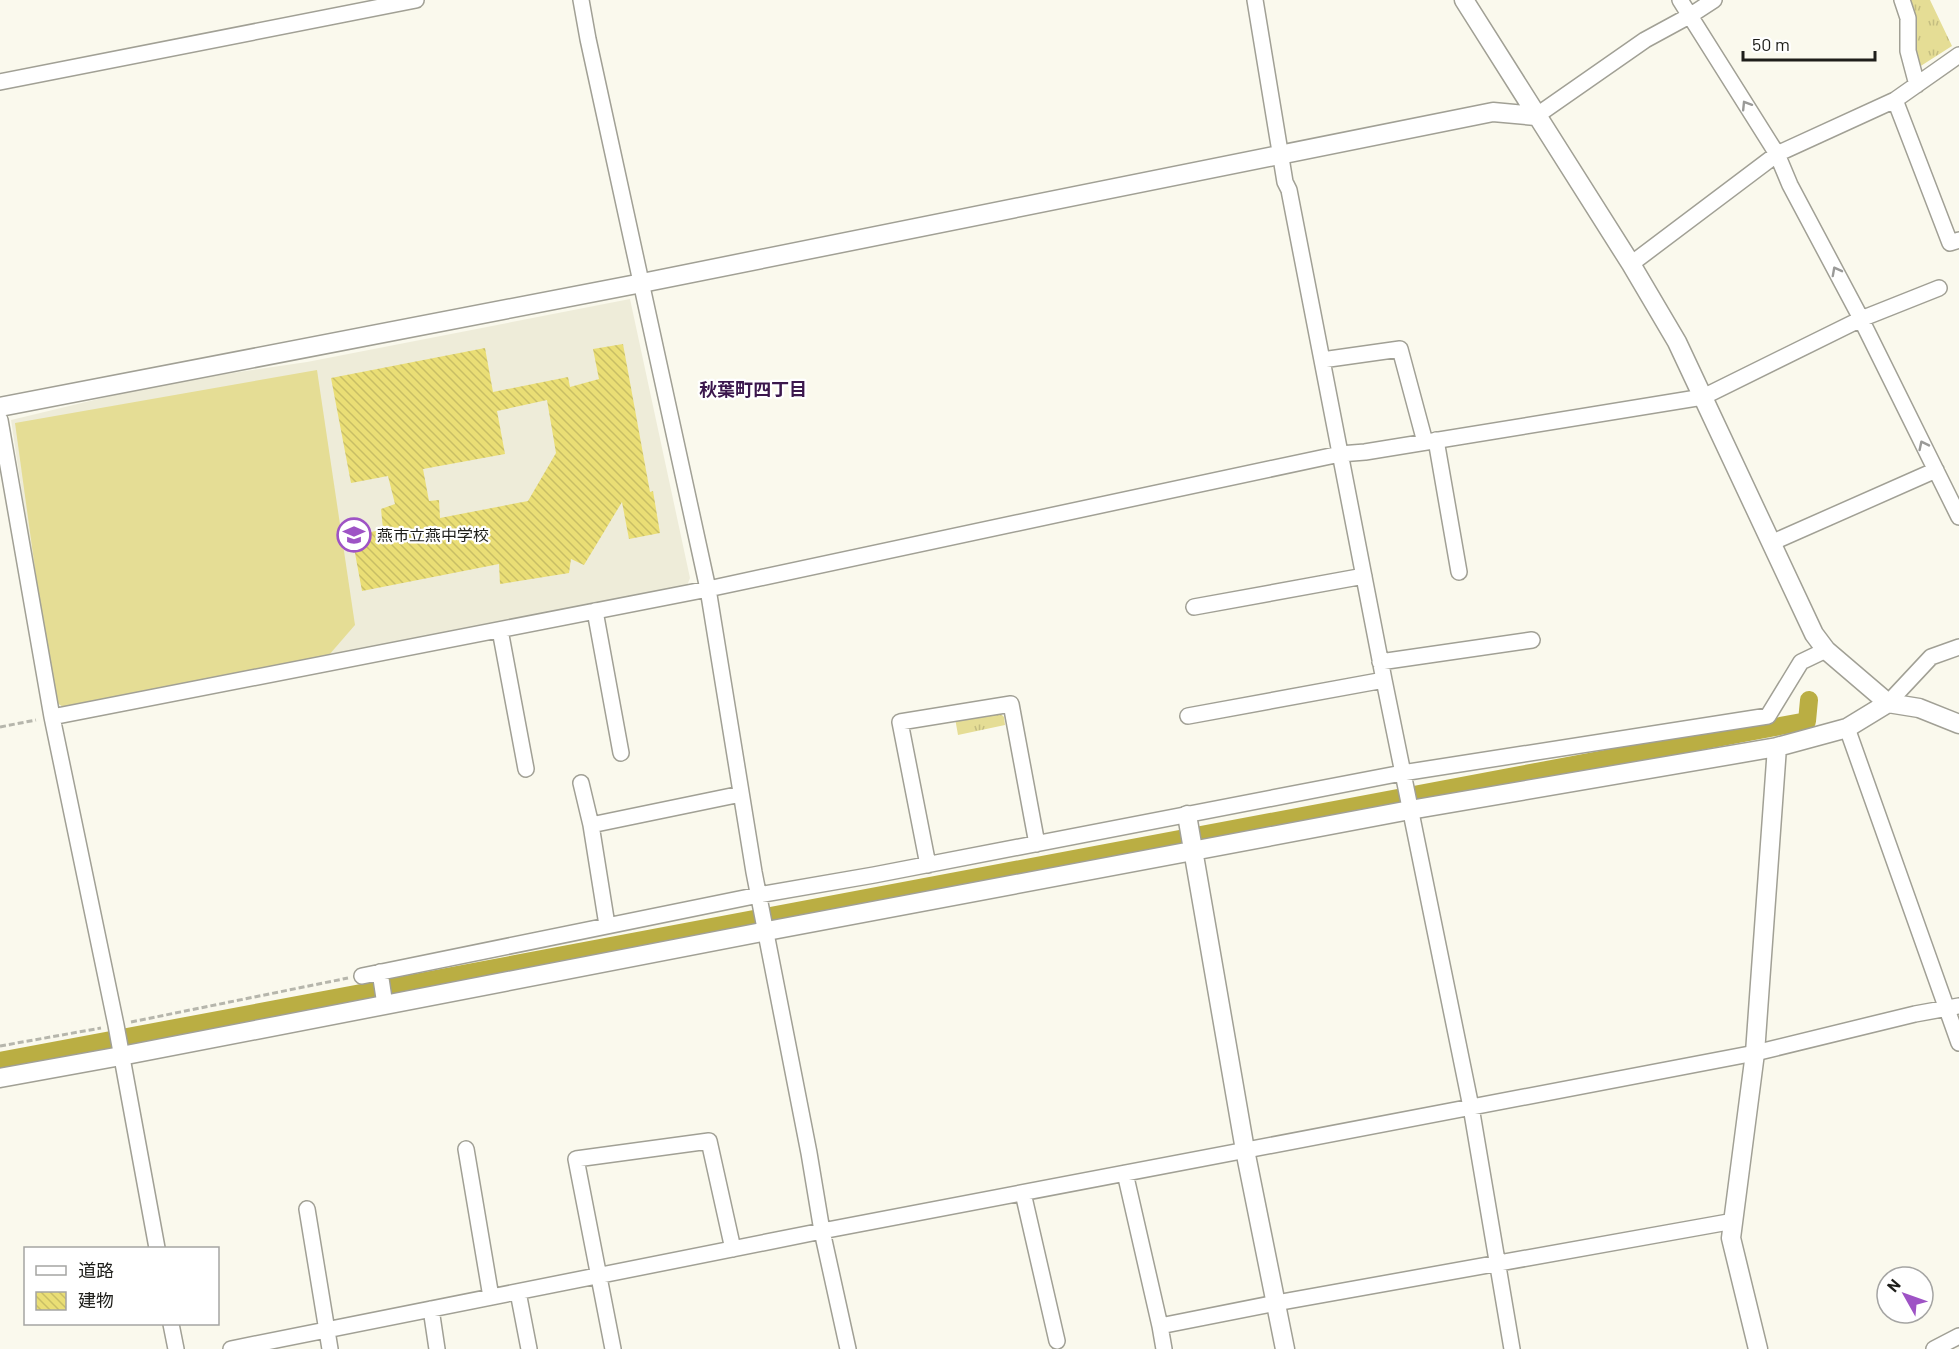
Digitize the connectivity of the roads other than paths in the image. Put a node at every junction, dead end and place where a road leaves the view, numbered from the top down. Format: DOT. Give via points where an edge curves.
graph roads {
  1 [pos="416,0"];
  2 [pos="581,0"];
  3 [pos="1255,0"];
  4 [pos="1464,0"];
  5 [pos="1680,0"];
  6 [pos="1714,0"];
  7 [pos="1902,0"];
  8 [pos="1691,15"];
  9 [pos="1959,55"];
  10 [pos="0,82"];
  11 [pos="1917,85"];
  12 [pos="1895,99"];
  13 [pos="1536,116"];
  14 [pos="1280,154"];
  15 [pos="1777,154"];
  16 [pos="1959,240"];
  17 [pos="1631,264"];
  18 [pos="642,283"];
  19 [pos="1939,288"];
  20 [pos="1861,319"];
  21 [pos="1322,360"];
  22 [pos="1703,398"];
  23 [pos="0,407"];
  24 [pos="0,420"];
  25 [pos="1430,441"];
  26 [pos="1340,454"];
  27 [pos="1936,471"];
  28 [pos="1959,516"];
  29 [pos="1771,543"];
  30 [pos="1459,572"];
  31 [pos="1364,576"];
  32 [pos="708,589"];
  33 [pos="1194,607"];
  34 [pos="595,611"];
  35 [pos="500,630"];
  36 [pos="1532,640"];
  37 [pos="1959,647"];
  38 [pos="1826,650"];
  39 [pos="1380,662"];
  40 [pos="1384,680"];
  41 [pos="1888,703"];
  42 [pos="1188,716"];
  43 [pos="52,717"];
  44 [pos="1959,724"];
  45 [pos="1847,728"];
  46 [pos="1777,747"];
  47 [pos="621,753"];
  48 [pos="525,769"];
  49 [pos="581,783"];
  50 [pos="1407,793"];
  51 [pos="741,794"];
  52 [pos="591,825"];
  53 [pos="1190,834"];
  54 [pos="1037,844"];
  55 [pos="928,865"];
  56 [pos="763,914"];
  57 [pos="607,925"];
  58 [pos="362,976"];
  59 [pos="383,988"];
  60 [pos="1953,1008"];
  61 [pos="119,1039"];
  62 [pos="1959,1043"];
  63 [pos="1755,1053"];
  64 [pos="0,1078"];
  65 [pos="1471,1107"];
  66 [pos="466,1149"];
  67 [pos="1245,1150"];
  68 [pos="1125,1173"];
  69 [pos="1023,1193"];
  70 [pos="307,1209"];
  71 [pos="1734,1221"];
  72 [pos="822,1231"];
  73 [pos="157,1247"];
  74 [pos="733,1249"];
  75 [pos="1497,1263"];
  76 [pos="598,1276"];
  77 [pos="518,1292"];
  78 [pos="491,1297"];
  79 [pos="1276,1303"];
  80 [pos="430,1309"];
  81 [pos="171,1325"];
  82 [pos="1160,1326"];
  83 [pos="328,1330"];
  84 [pos="1959,1336"];
  85 [pos="1057,1341"];
  86 [pos="236,1348"];
  87 [pos="176,1349"];
  88 [pos="330,1349"];
  89 [pos="437,1349"];
  90 [pos="529,1349"];
  91 [pos="613,1349"];
  92 [pos="848,1349"];
  93 [pos="1164,1349"];
  94 [pos="1286,1349"];
  95 [pos="1512,1349"];
  96 [pos="1758,1349"];
  97 [pos="1934,1349"];
  1 -- 10 [label="street"];
  2 -- 18 [label="street"];
  3 -- 14 [label="street"];
  4 -- 13 [label="street"];
  5 -- 8 [label="street"];
  6 -- 8 [label="street"];
  7 -- 11 [label="street"];
  8 -- 13 [label="street" via="1645,40"];
  15 -- 8 [label="street, one-way"];
  9 -- 11 [label="street"];
  11 -- 12 [label="street"];
  12 -- 15 [label="street"];
  12 -- 16 [label="street" via="1950,243"];
  13 -- 14 [label="street" via="1493,112"];
  13 -- 17 [label="street"];
  14 -- 18 [label="street"];
  14 -- 21 [label="street"];
  15 -- 17 [label="street"];
  20 -- 15 [label="street, one-way"];
  17 -- 22 [label="street" via="1677,342"];
  18 -- 23 [label="street"];
  18 -- 32 [label="street"];
  19 -- 20 [label="street"];
  20 -- 22 [label="street"];
  27 -- 20 [label="street, one-way"];
  21 -- 25 [label="street" via="1400,349"];
  21 -- 26 [label="street"];
  22 -- 25 [label="street"];
  22 -- 29 [label="street"];
  24 -- 43 [label="street"];
  25 -- 26 [label="street"];
  25 -- 30 [label="street"];
  26 -- 31 [label="street"];
  26 -- 32 [label="street"];
  27 -- 28 [label="street"];
  27 -- 29 [label="street"];
  29 -- 38 [label="street" via="1814,634"];
  31 -- 33 [label="street"];
  31 -- 39 [label="street"];
  32 -- 34 [label="street"];
  32 -- 51 [label="street"];
  34 -- 35 [label="street"];
  34 -- 47 [label="street"];
  35 -- 43 [label="street"];
  35 -- 48 [label="street"];
  36 -- 39 [label="street"];
  37 -- 41 [label="street" via="1931,657"];
  38 -- 41 [label="street"];
  38 -- 50 [label="street" via="1802,662 1768,716"];
  39 -- 40 [label="street"];
  40 -- 42 [label="street"];
  40 -- 50 [label="street"];
  41 -- 44 [label="street" via="1919,708"];
  41 -- 45 [label="street"];
  43 -- 61 [label="street"];
  45 -- 46 [label="street"];
  45 -- 60 [label="street"];
  46 -- 50 [label="street"];
  46 -- 63 [label="street"];
  49 -- 52 [label="street"];
  50 -- 53 [label="street"];
  50 -- 53 [label="street"];
  50 -- 65 [label="street"];
  51 -- 52 [label="street"];
  51 -- 56 [label="street"];
  52 -- 57 [label="street"];
  53 -- 54 [label="street"];
  53 -- 56 [label="street"];
  53 -- 67 [label="street"];
  54 -- 55 [label="street"];
  54 -- 55 [label="street" via="1011,704 900,722"];
  55 -- 56 [label="street"];
  56 -- 57 [label="street"];
  56 -- 59 [label="street"];
  56 -- 72 [label="street"];
  57 -- 59 [label="street"];
  58 -- 59 [label="street"];
  59 -- 61 [label="street"];
  60 -- 62 [label="street"];
  60 -- 63 [label="street"];
  61 -- 64 [label="street"];
  61 -- 73 [label="street"];
  63 -- 65 [label="street"];
  63 -- 71 [label="street"];
  65 -- 67 [label="street"];
  65 -- 75 [label="street"];
  66 -- 78 [label="street"];
  67 -- 68 [label="street"];
  67 -- 79 [label="street"];
  68 -- 69 [label="street"];
  68 -- 82 [label="street"];
  69 -- 72 [label="street"];
  69 -- 85 [label="street"];
  70 -- 83 [label="street"];
  71 -- 75 [label="street"];
  71 -- 96 [label="street" via="1731,1238"];
  72 -- 74 [label="street"];
  72 -- 92 [label="street"];
  74 -- 76 [label="street"];
  74 -- 76 [label="street" via="709,1141 576,1159"];
  75 -- 79 [label="street"];
  75 -- 95 [label="street"];
  76 -- 77 [label="street"];
  76 -- 91 [label="street"];
  77 -- 78 [label="street"];
  77 -- 90 [label="street"];
  78 -- 80 [label="street"];
  79 -- 82 [label="street"];
  79 -- 94 [label="street"];
  80 -- 83 [label="street"];
  80 -- 89 [label="street"];
  81 -- 87 [label="street"];
  82 -- 93 [label="street"];
  83 -- 86 [label="street"];
  83 -- 88 [label="street"];
  84 -- 97 [label="street"];
}
